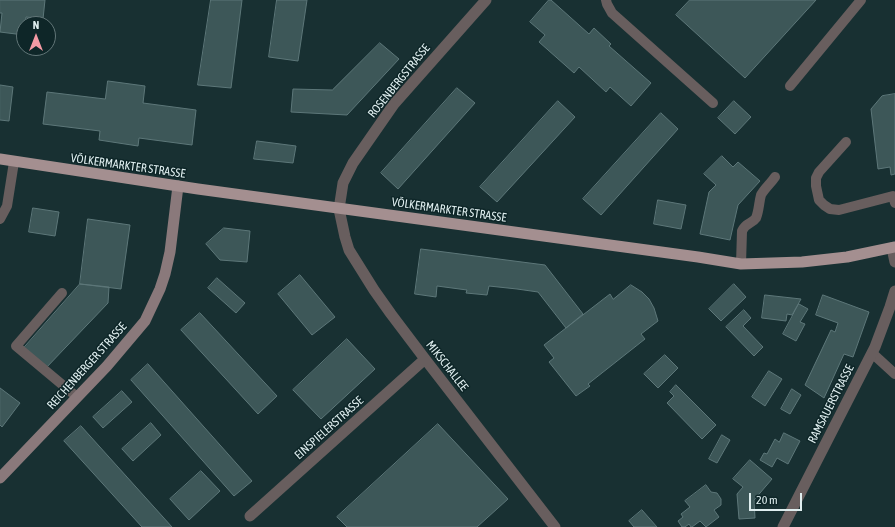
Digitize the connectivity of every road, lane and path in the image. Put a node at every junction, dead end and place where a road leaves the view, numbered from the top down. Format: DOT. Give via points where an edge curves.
graph roads {
  1 [pos="486,0"];
  2 [pos="606,0"];
  3 [pos="861,0"];
  4 [pos="790,86"];
  5 [pos="713,103"];
  6 [pos="846,142"];
  7 [pos="0,159"];
  8 [pos="14,162"];
  9 [pos="775,177"];
  10 [pos="178,186"];
  11 [pos="895,203"];
  12 [pos="339,209"];
  13 [pos="0,219"];
  14 [pos="894,248"];
  15 [pos="895,262"];
  16 [pos="741,264"];
  17 [pos="895,290"];
  18 [pos="62,293"];
  19 [pos="872,353"];
  20 [pos="425,359"];
  21 [pos="895,374"];
  22 [pos="77,397"];
  23 [pos="0,478"];
  24 [pos="250,516"];
  25 [pos="555,527"];
  26 [pos="783,527"];
  1 -- 12 [label="street, ROSENBERGSTRASSE" via="394,104 353,163 343,183"];
  2 -- 5 [label="lane" via="612,13"];
  3 -- 4 [label="lane"];
  6 -- 11 [label="lane" via="816,178 819,200 830,210 893,196"];
  7 -- 8 [label="main road, VÖLKERMARKTER STRASSE"];
  8 -- 10 [label="main road, VÖLKERMARKTER STRASSE"];
  8 -- 13 [label="lane" via="7,206"];
  9 -- 16 [label="lane" via="761,196 756,217 744,226 742,231"];
  10 -- 12 [label="main road, VÖLKERMARKTER STRASSE"];
  10 -- 22 [label="main road, REICHENBERGER STRASSE" via="170,252 160,289 152,306 132,337"];
  12 -- 16 [label="main road, VÖLKERMARKTER STRASSE"];
  12 -- 20 [label="street, MIKSCHALLEE" via="349,250 374,290"];
  14 -- 15 [label="street"];
  14 -- 16 [label="main road, VÖLKERMARKTER STRASSE" via="802,262"];
  17 -- 19 [label="street, RAMSAUERSTRASSE"];
  18 -- 22 [label="lane" via="16,346"];
  19 -- 21 [label="lane"];
  19 -- 26 [label="street, RAMSAUERSTRASSE"];
  20 -- 24 [label="street, EINSPIELERSTRASSE"];
  20 -- 25 [label="street, MIKSCHALLEE"];
  22 -- 23 [label="main road, REICHENBERGER STRASSE"];
}
